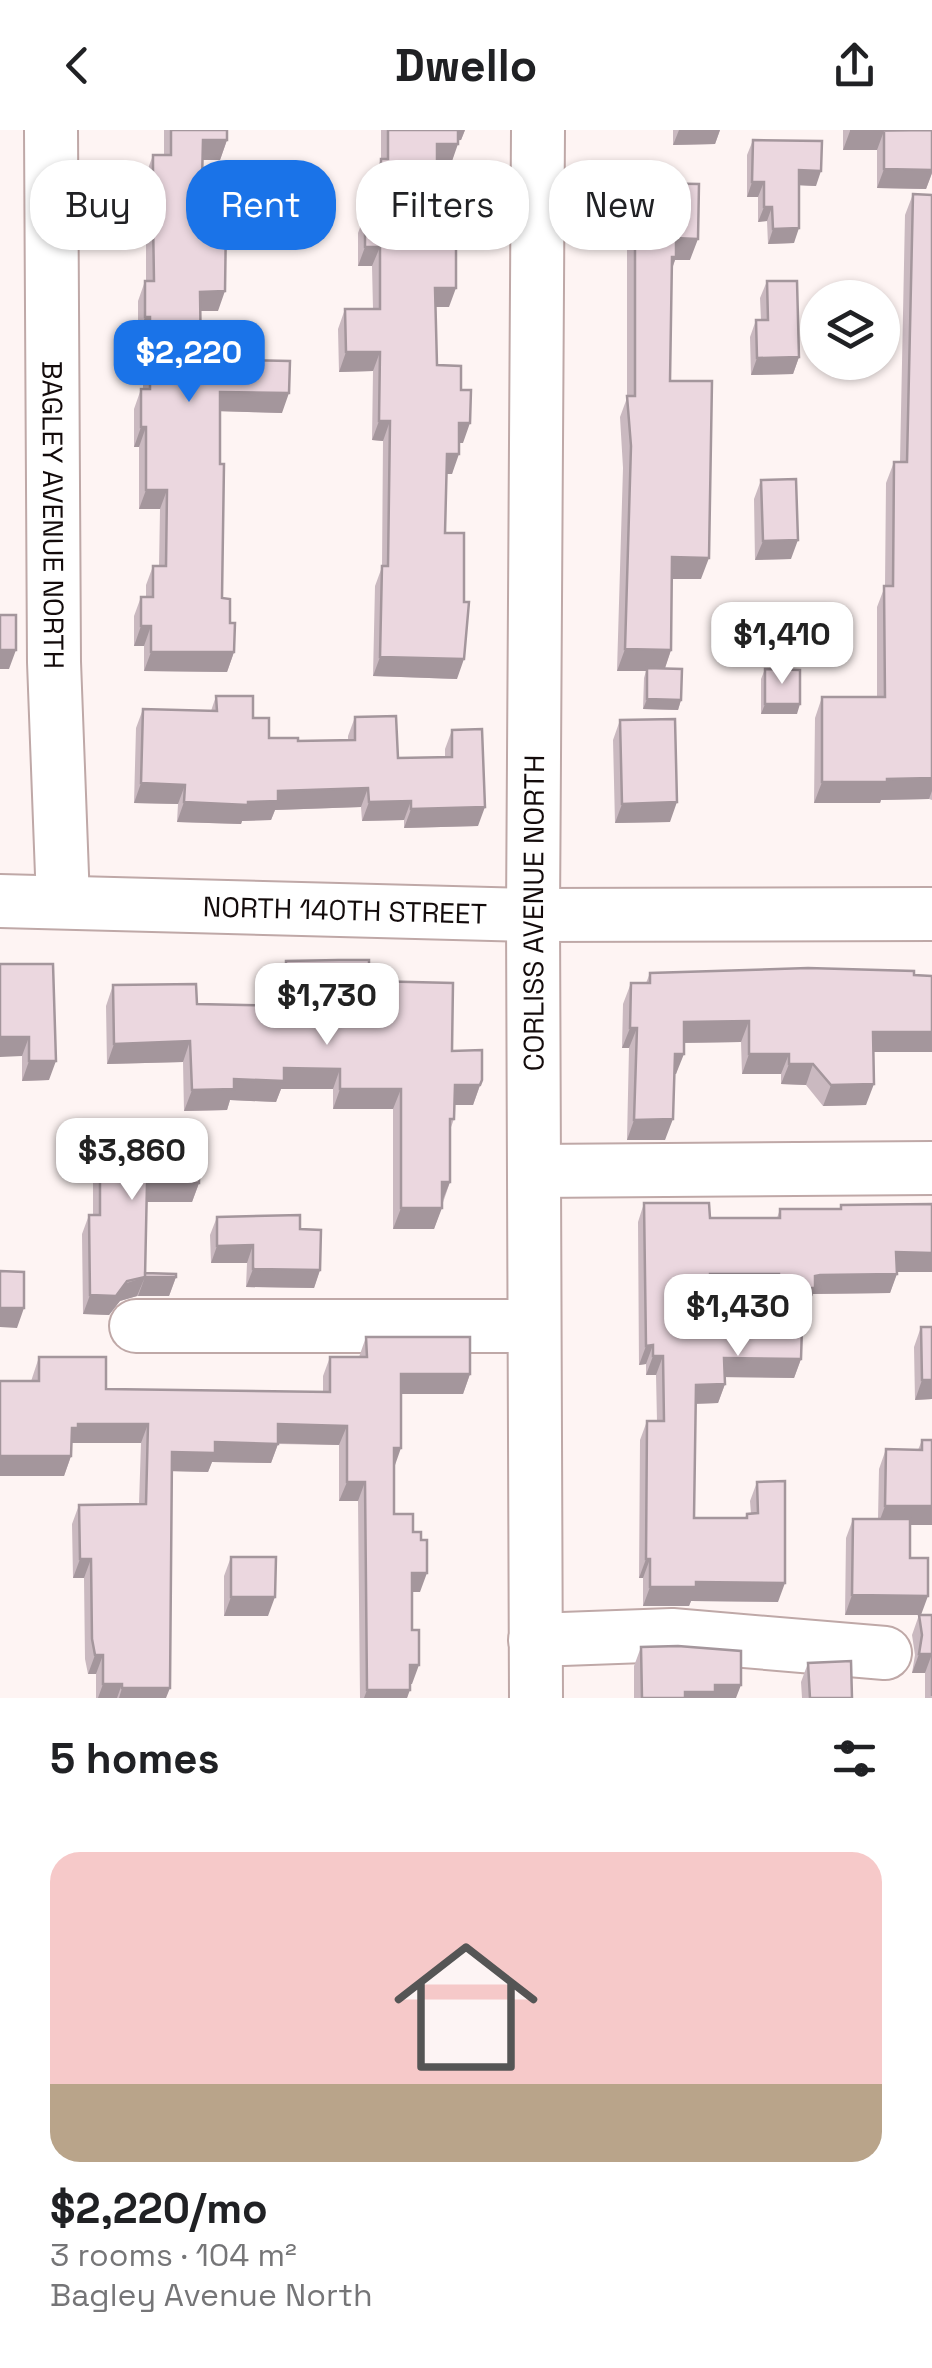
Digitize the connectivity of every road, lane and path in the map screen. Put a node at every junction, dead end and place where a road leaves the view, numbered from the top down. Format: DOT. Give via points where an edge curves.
graph roads {
  1 [pos="50,130"];
  2 [pos="538,130"];
  3 [pos="0,901"];
  4 [pos="63,901"];
  5 [pos="932,914"];
  6 [pos="533,915"];
  7 [pos="932,1168"];
  8 [pos="534,1183"];
  9 [pos="781,1198"];
  10 [pos="136,1326"];
  11 [pos="534,1326"];
  12 [pos="815,1612"];
  13 [pos="672,1636"];
  14 [pos="535,1640"];
  15 [pos="885,1653"];
  16 [pos="536,1698"];
  1 -- 4 [label="street, BAGLEY AVENUE NORTH"];
  2 -- 6 [label="street, CORLISS AVENUE NORTH"];
  3 -- 4 [label="street, NORTH 140TH STREET"];
  4 -- 6 [label="street, NORTH 140TH STREET"];
  5 -- 6 [label="street, NORTH 140TH STREET"];
  6 -- 8 [label="street, CORLISS AVENUE NORTH"];
  7 -- 8 [label="street"];
  8 -- 9 [label="street"];
  8 -- 11 [label="street, CORLISS AVENUE NORTH"];
  10 -- 11 [label="street"];
  11 -- 14 [label="street, CORLISS AVENUE NORTH"];
  12 -- 13 [label="street"];
  13 -- 14 [label="street"];
  13 -- 15 [label="street"];
  14 -- 16 [label="street, CORLISS AVENUE NORTH"];
}
